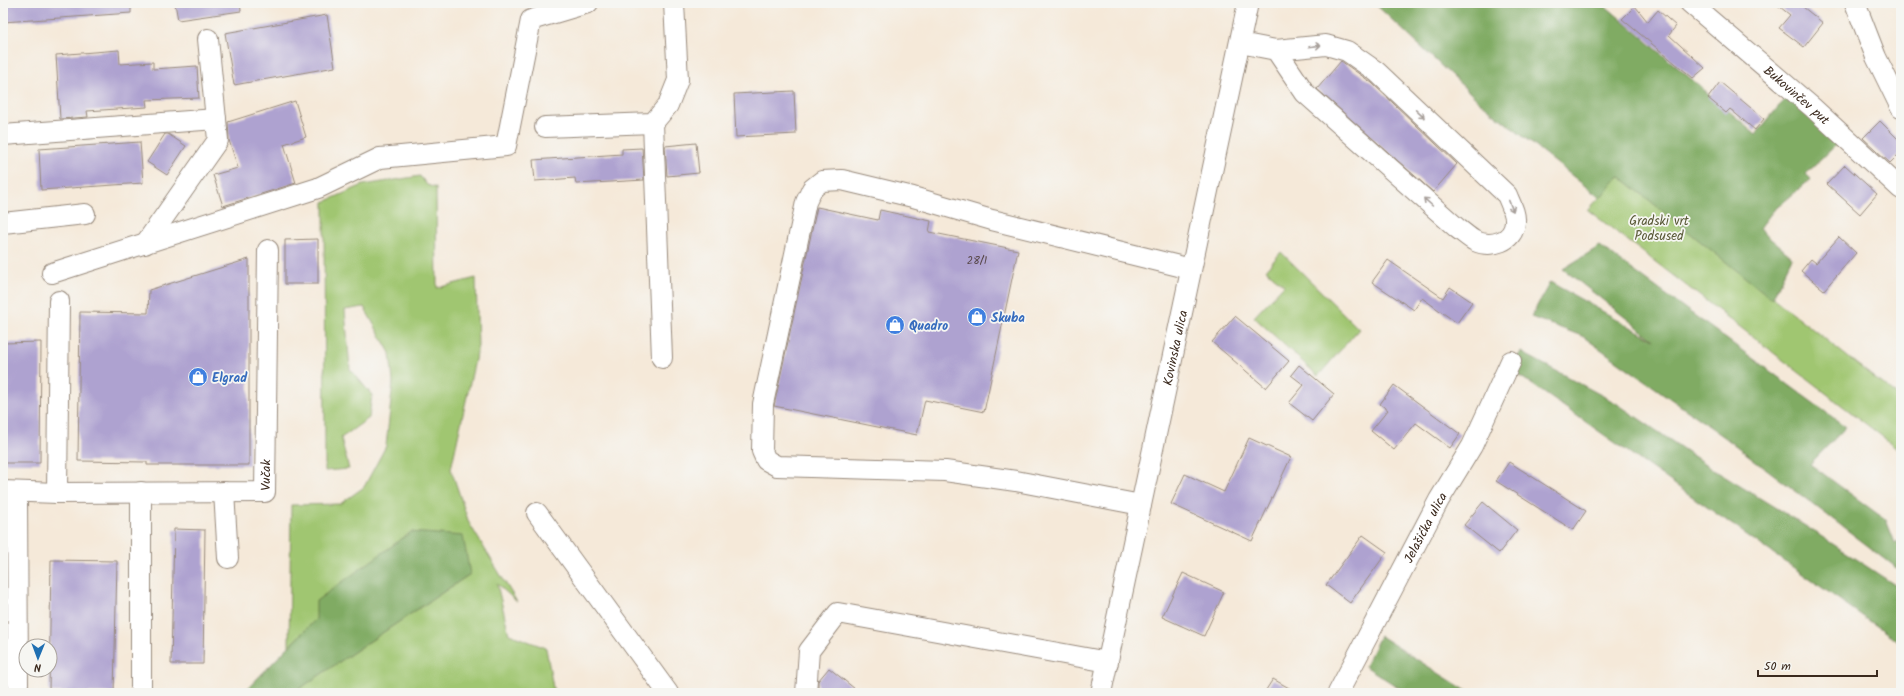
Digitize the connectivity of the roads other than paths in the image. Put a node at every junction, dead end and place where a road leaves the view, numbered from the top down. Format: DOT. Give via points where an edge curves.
graph roads {
  1 [pos="588,3"];
  2 [pos="674,3"];
  3 [pos="1248,3"];
  4 [pos="1690,3"];
  5 [pos="1855,3"];
  6 [pos="208,39"];
  7 [pos="1240,43"];
  8 [pos="1276,50"];
  9 [pos="1901,108"];
  10 [pos="216,119"];
  11 [pos="653,123"];
  12 [pos="545,127"];
  13 [pos="3,135"];
  14 [pos="1901,190"];
  15 [pos="85,214"];
  16 [pos="3,223"];
  17 [pos="145,244"];
  18 [pos="268,250"];
  19 [pos="1191,268"];
  20 [pos="52,273"];
  21 [pos="60,300"];
  22 [pos="662,358"];
  23 [pos="1511,361"];
  24 [pos="10,492"];
  25 [pos="141,492"];
  26 [pos="224,492"];
  27 [pos="57,493"];
  28 [pos="1140,505"];
  29 [pos="537,513"];
  30 [pos="228,558"];
  31 [pos="1108,662"];
  32 [pos="18,684"];
  33 [pos="141,693"];
  34 [pos="668,693"];
  35 [pos="806,693"];
  36 [pos="1101,693"];
  37 [pos="1338,693"];
  1 -- 17 [label="street" via="531,20 506,146 380,158 318,188"];
  2 -- 11 [label="street" via="678,80 668,105"];
  3 -- 7 [label="street, Kovinska ulica"];
  4 -- 14 [label="street, Bukovinčev put" via="1812,107"];
  5 -- 9 [label="street" via="1876,57"];
  6 -- 10 [label="street"];
  7 -- 8 [label="street"];
  7 -- 19 [label="street, Kovinska ulica"];
  8 -- 8 [label="street, one-way" via="1326,45 1347,51 1377,72 1507,195 1515,222 1512,232 1505,240 1488,244 1475,241 1457,228 1305,93"];
  10 -- 13 [label="street"];
  10 -- 17 [label="street" via="218,140"];
  11 -- 12 [label="street"];
  11 -- 22 [label="street"];
  15 -- 16 [label="street"];
  17 -- 20 [label="street"];
  18 -- 26 [label="street, Vučak" via="265,492"];
  19 -- 28 [label="street, Kovinska ulica"];
  19 -- 28 [label="street" via="992,220 842,180 822,181 812,189 804,210 763,404 762,451 766,460 777,466 945,471 1016,481"];
  21 -- 27 [label="street"];
  23 -- 37 [label="street, Jelašićka ulica" via="1472,446 1439,500"];
  24 -- 27 [label="street, Vučak"];
  24 -- 32 [label="street"];
  25 -- 26 [label="street, Vučak"];
  25 -- 27 [label="street, Vučak"];
  25 -- 33 [label="street"];
  26 -- 30 [label="street"];
  28 -- 31 [label="street, Kovinska ulica"];
  29 -- 34 [label="street"];
  31 -- 35 [label="street" via="838,612 809,651"];
  31 -- 36 [label="street, Kovinska ulica"];
}
